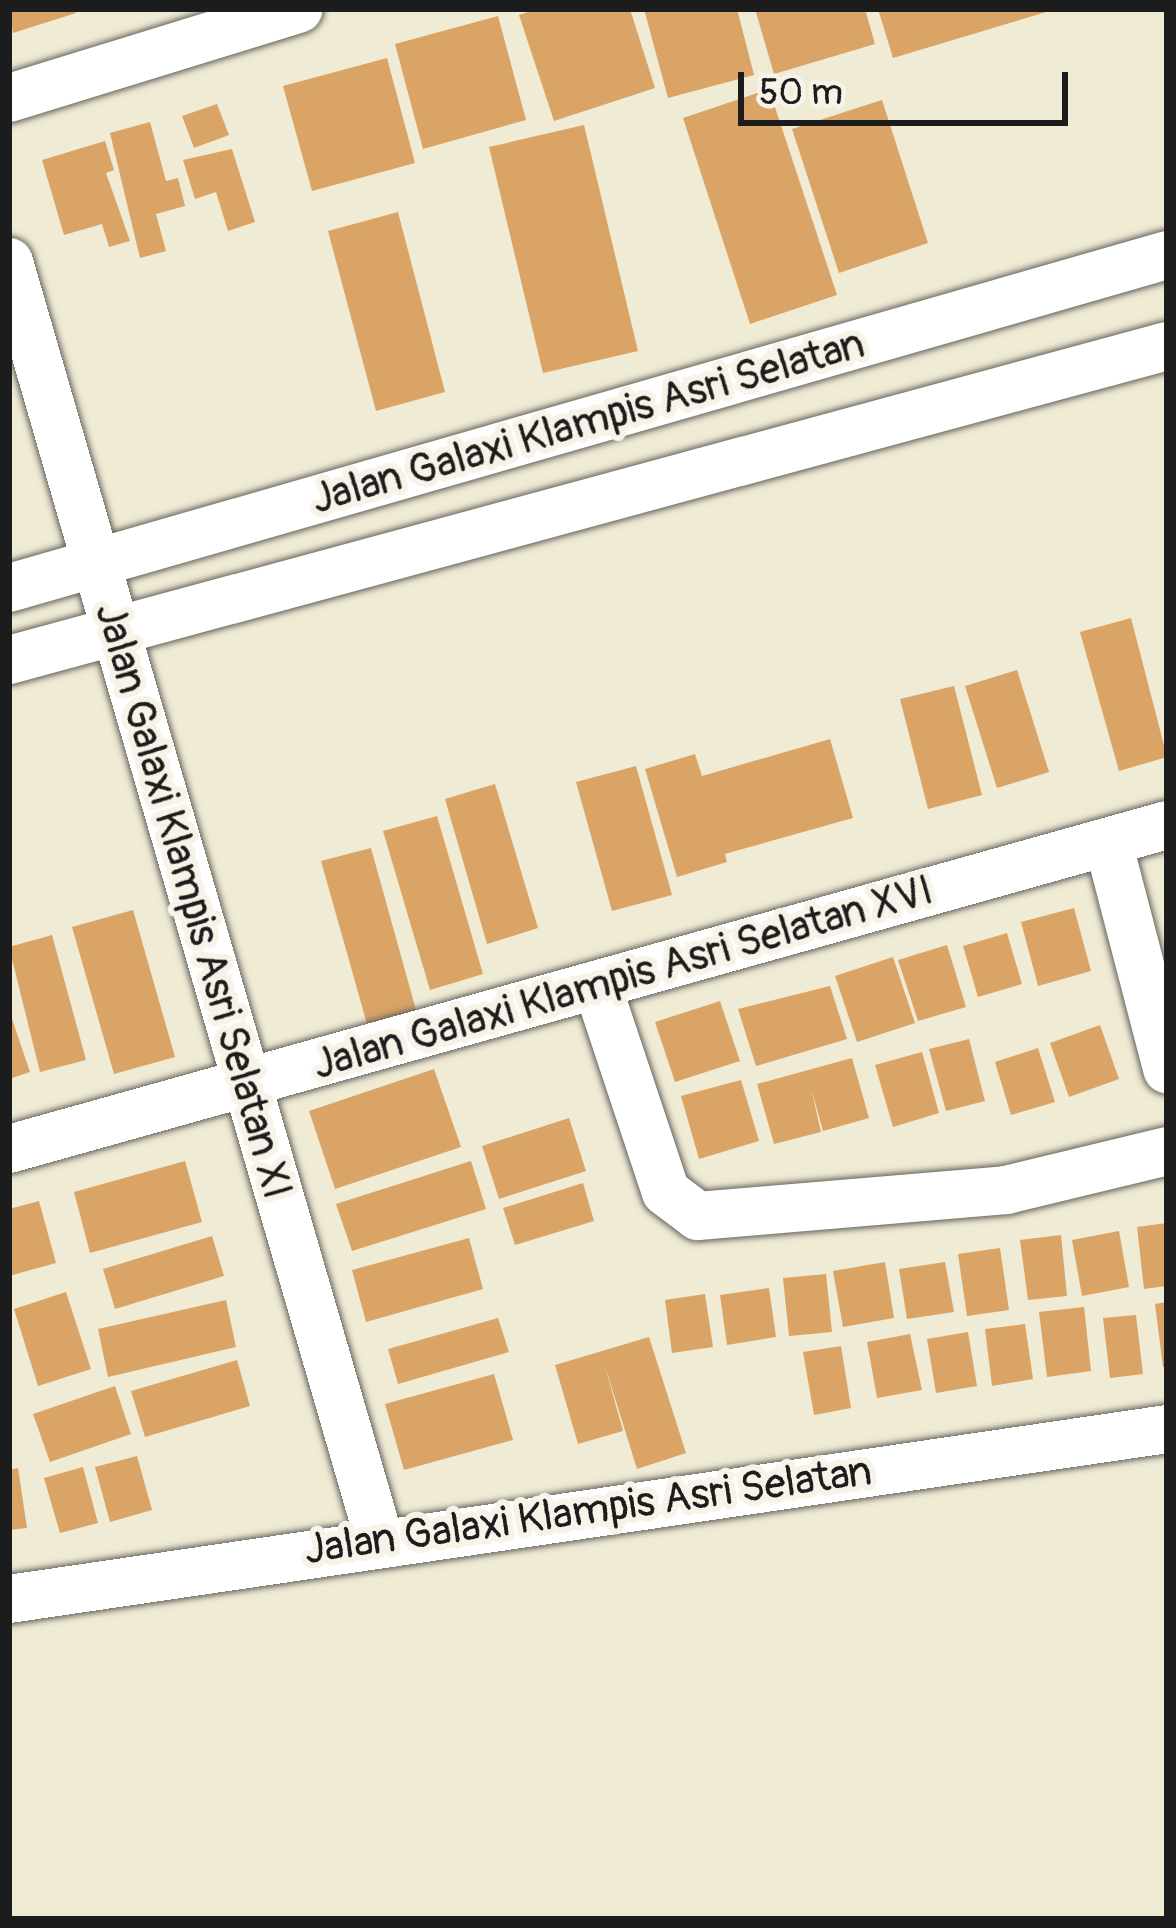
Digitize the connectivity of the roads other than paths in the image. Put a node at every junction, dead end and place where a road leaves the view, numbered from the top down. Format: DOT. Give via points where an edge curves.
graph roads {
  1 [pos="299,9"];
  2 [pos="9,98"];
  3 [pos="1167,255"];
  4 [pos="9,262"];
  5 [pos="1167,346"];
  6 [pos="97,563"];
  7 [pos="9,588"];
  8 [pos="112,630"];
  9 [pos="9,660"];
  10 [pos="1167,825"];
  11 [pos="1108,842"];
  12 [pos="597,985"];
  13 [pos="1167,1069"];
  14 [pos="244,1083"];
  15 [pos="9,1149"];
  16 [pos="1167,1151"];
  17 [pos="1167,1429"];
  18 [pos="379,1539"];
  19 [pos="9,1599"];
  1 -- 2 [label="street"];
  3 -- 6 [label="street, Jalan Galaxi Klampis Asri Selatan"];
  4 -- 6 [label="street, Jalan Galaxi Klampis Asri Selatan XI"];
  5 -- 8 [label="street, Jalan Galaxi Klampis Asri Selatan"];
  6 -- 7 [label="street, Jalan Galaxi Klampis Asri Selatan"];
  6 -- 8 [label="street, Jalan Galaxi Klampis Asri Selatan XI"];
  8 -- 9 [label="street, Jalan Galaxi Klampis Asri Selatan"];
  8 -- 14 [label="street, Jalan Galaxi Klampis Asri Selatan XI"];
  10 -- 11 [label="street, Jalan Galaxi Klampis Asri Selatan XVI"];
  11 -- 12 [label="street, Jalan Galaxi Klampis Asri Selatan XVI"];
  11 -- 13 [label="street"];
  12 -- 14 [label="street, Jalan Galaxi Klampis Asri Selatan XVI"];
  12 -- 16 [label="street" via="666,1192 698,1216 1006,1190"];
  14 -- 15 [label="street, Jalan Galaxi Klampis Asri Selatan XVI"];
  14 -- 18 [label="street, Jalan Galaxi Klampis Asri Selatan XI"];
  17 -- 18 [label="street, Jalan Galaxi Klampis Asri Selatan"];
  18 -- 19 [label="street, Jalan Galaxi Klampis Asri Selatan"];
}
